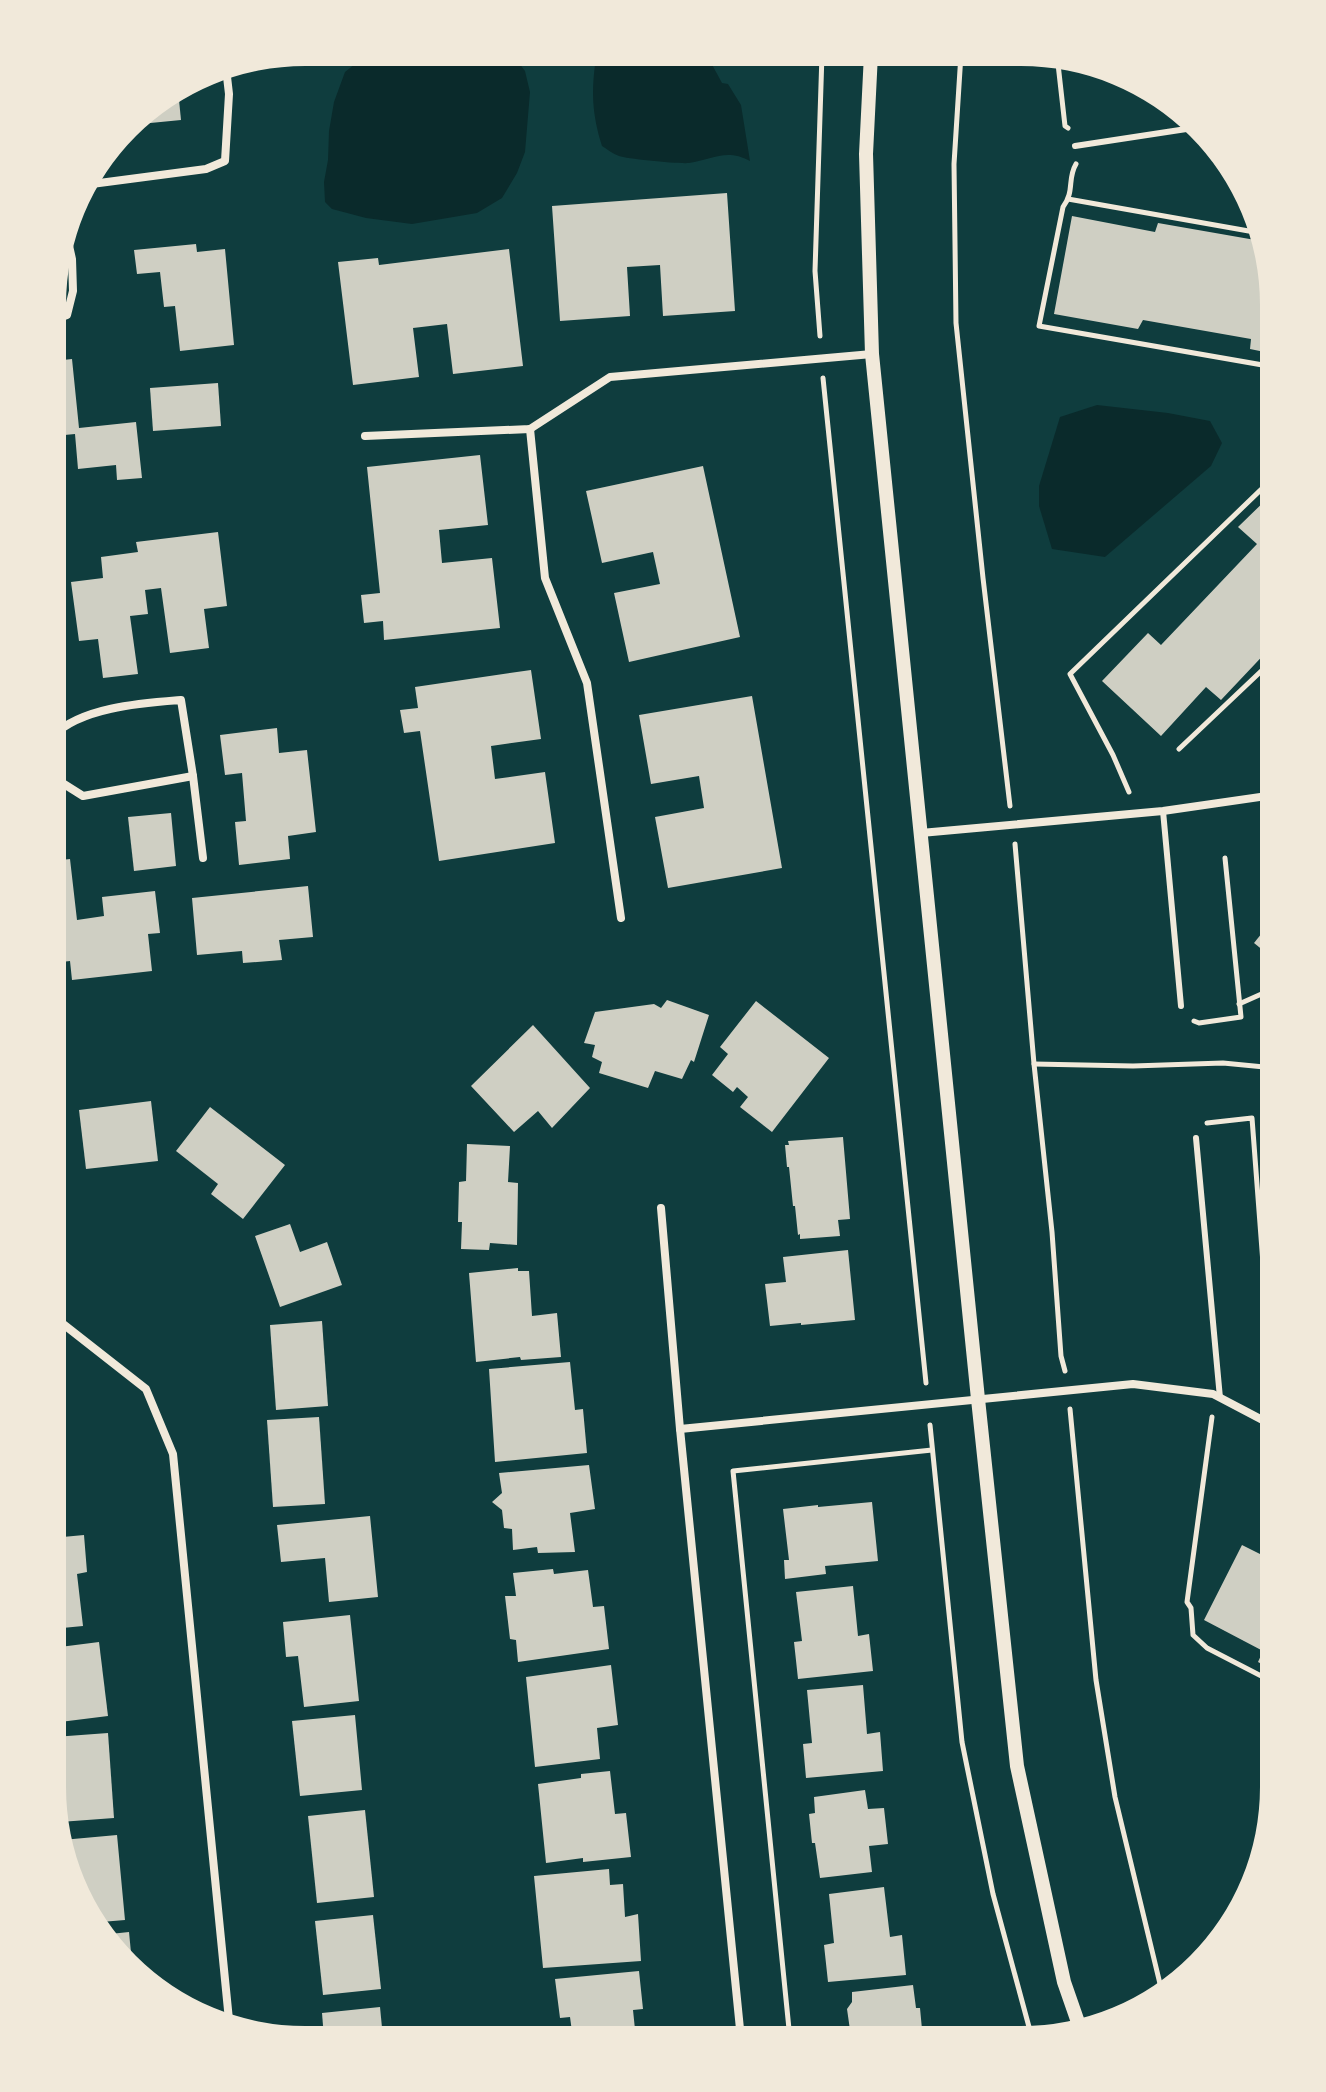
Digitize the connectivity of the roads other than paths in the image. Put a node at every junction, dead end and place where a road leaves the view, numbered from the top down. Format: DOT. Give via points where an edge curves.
graph roads {
  1 [pos="870,66"];
  2 [pos="227,79"];
  3 [pos="1183,130"];
  4 [pos="1075,146"];
  5 [pos="99,183"];
  6 [pos="71,256"];
  7 [pos="66,315"];
  8 [pos="872,354"];
  9 [pos="530,429"];
  10 [pos="365,436"];
  11 [pos="66,725"];
  12 [pos="193,776"];
  13 [pos="66,785"];
  14 [pos="1260,797"];
  15 [pos="1163,811"];
  16 [pos="921,833"];
  17 [pos="203,858"];
  18 [pos="621,918"];
  19 [pos="1181,1006"];
  20 [pos="1196,1138"];
  21 [pos="661,1208"];
  22 [pos="66,1326"];
  23 [pos="1220,1398"];
  24 [pos="978,1399"];
  25 [pos="1259,1418"];
  26 [pos="680,1429"];
  27 [pos="228,2013"];
  28 [pos="1077,2019"];
  29 [pos="740,2026"];
  1 -- 8 [label="street" via="866,154"];
  2 -- 5 [label="street" via="225,161 206,169"];
  3 -- 4 [label="lane"];
  6 -- 7 [label="street" via="73,291"];
  8 -- 9 [label="street" via="610,377"];
  8 -- 16 [label="street"];
  9 -- 10 [label="street"];
  9 -- 18 [label="street" via="545,578 587,683"];
  11 -- 12 [label="street" via="133,704 181,700"];
  12 -- 13 [label="street" via="83,796"];
  12 -- 17 [label="street"];
  14 -- 15 [label="street"];
  15 -- 16 [label="street"];
  15 -- 19 [label="lane"];
  16 -- 24 [label="street"];
  20 -- 23 [label="lane"];
  21 -- 26 [label="street"];
  22 -- 27 [label="street" via="146,1389 173,1454"];
  23 -- 24 [label="street" via="1133,1384"];
  23 -- 25 [label="street"];
  24 -- 26 [label="street"];
  24 -- 28 [label="street" via="1017,1766"];
  26 -- 29 [label="street"];
}
